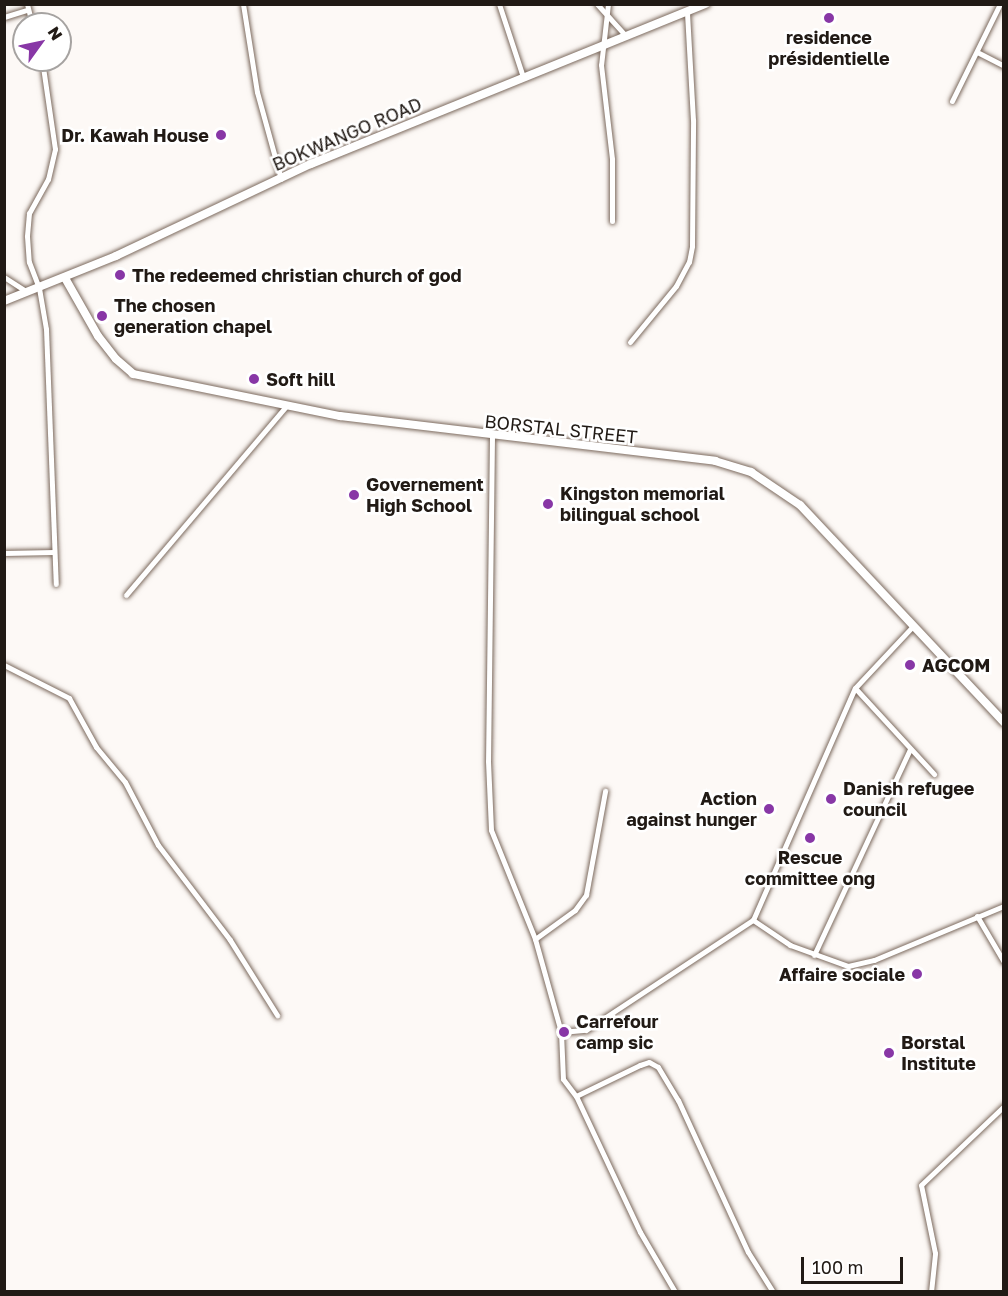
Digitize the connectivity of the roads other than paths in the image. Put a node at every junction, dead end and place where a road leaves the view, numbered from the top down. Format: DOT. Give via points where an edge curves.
graph roads {
  1 [pos="243,4"];
  2 [pos="499,4"];
  3 [pos="597,4"];
  4 [pos="608,4"];
  5 [pos="706,4"];
  6 [pos="1000,4"];
  7 [pos="27,7"];
  8 [pos="687,12"];
  9 [pos="4,17"];
  10 [pos="607,17"];
  11 [pos="625,35"];
  12 [pos="603,43"];
  13 [pos="979,53"];
  14 [pos="1004,66"];
  15 [pos="44,72"];
  16 [pos="523,77"];
  17 [pos="952,101"];
  18 [pos="280,179"];
  19 [pos="612,221"];
  20 [pos="4,277"];
  21 [pos="65,278"];
  22 [pos="39,288"];
  23 [pos="28,293"];
  24 [pos="4,301"];
  25 [pos="630,342"];
  26 [pos="287,405"];
  27 [pos="492,437"];
  28 [pos="54,552"];
  29 [pos="4,553"];
  30 [pos="56,584"];
  31 [pos="126,595"];
  32 [pos="912,627"];
  33 [pos="4,664"];
  34 [pos="855,688"];
  35 [pos="1004,722"];
  36 [pos="910,749"];
  37 [pos="934,774"];
  38 [pos="605,791"];
  39 [pos="1004,906"];
  40 [pos="976,915"];
  41 [pos="753,920"];
  42 [pos="535,939"];
  43 [pos="814,955"];
  44 [pos="1004,962"];
  45 [pos="277,1015"];
  46 [pos="561,1032"];
  47 [pos="576,1096"];
  48 [pos="1004,1106"];
  49 [pos="675,1292"];
  50 [pos="773,1292"];
  51 [pos="931,1292"];
  1 -- 18 [label="street" via="256,92"];
  2 -- 16 [label="street"];
  3 -- 10 [label="street"];
  4 -- 10 [label="street"];
  5 -- 8 [label="street, BOKWANGO ROAD"];
  6 -- 13 [label="street"];
  7 -- 9 [label="street"];
  8 -- 11 [label="street, BOKWANGO ROAD"];
  8 -- 25 [label="street" via="693,120 692,246 689,262 676,286"];
  10 -- 11 [label="street"];
  10 -- 12 [label="street"];
  11 -- 12 [label="street, BOKWANGO ROAD"];
  12 -- 16 [label="street, BOKWANGO ROAD"];
  12 -- 19 [label="street" via="601,65 612,159"];
  13 -- 14 [label="street"];
  13 -- 17 [label="street"];
  15 -- 22 [label="street" via="55,149 48,179 29,213 29,262"];
  16 -- 18 [label="street, BOKWANGO ROAD"];
  18 -- 21 [label="street, BOKWANGO ROAD"];
  20 -- 23 [label="street"];
  21 -- 22 [label="street, BOKWANGO ROAD"];
  21 -- 26 [label="street, BORSTAL STREET" via="98,336 116,360 133,374"];
  22 -- 23 [label="street, BOKWANGO ROAD"];
  22 -- 28 [label="street" via="46,330"];
  23 -- 24 [label="street, BOKWANGO ROAD"];
  26 -- 27 [label="street, BORSTAL STREET"];
  26 -- 31 [label="street"];
  27 -- 32 [label="street, BORSTAL STREET" via="715,461 751,472 800,505"];
  27 -- 42 [label="street" via="488,761 491,830"];
  28 -- 29 [label="street"];
  28 -- 30 [label="street"];
  32 -- 34 [label="street"];
  32 -- 35 [label="street, BORSTAL STREET"];
  33 -- 45 [label="street" via="69,698 96,747 125,782 158,845 230,940"];
  34 -- 36 [label="street"];
  34 -- 41 [label="street"];
  36 -- 37 [label="street"];
  36 -- 43 [label="street"];
  38 -- 42 [label="street" via="586,895 575,910"];
  39 -- 40 [label="street"];
  40 -- 43 [label="street" via="865,962 848,966"];
  40 -- 44 [label="street"];
  41 -- 43 [label="street"];
  41 -- 46 [label="street" via="586,1030"];
  42 -- 46 [label="street"];
  46 -- 47 [label="street" via="563,1079"];
  47 -- 49 [label="street" via="640,1232"];
  47 -- 50 [label="street" via="640,1065 649,1062 658,1067 678,1100 748,1252"];
  48 -- 51 [label="street" via="921,1185 935,1253"];
}
